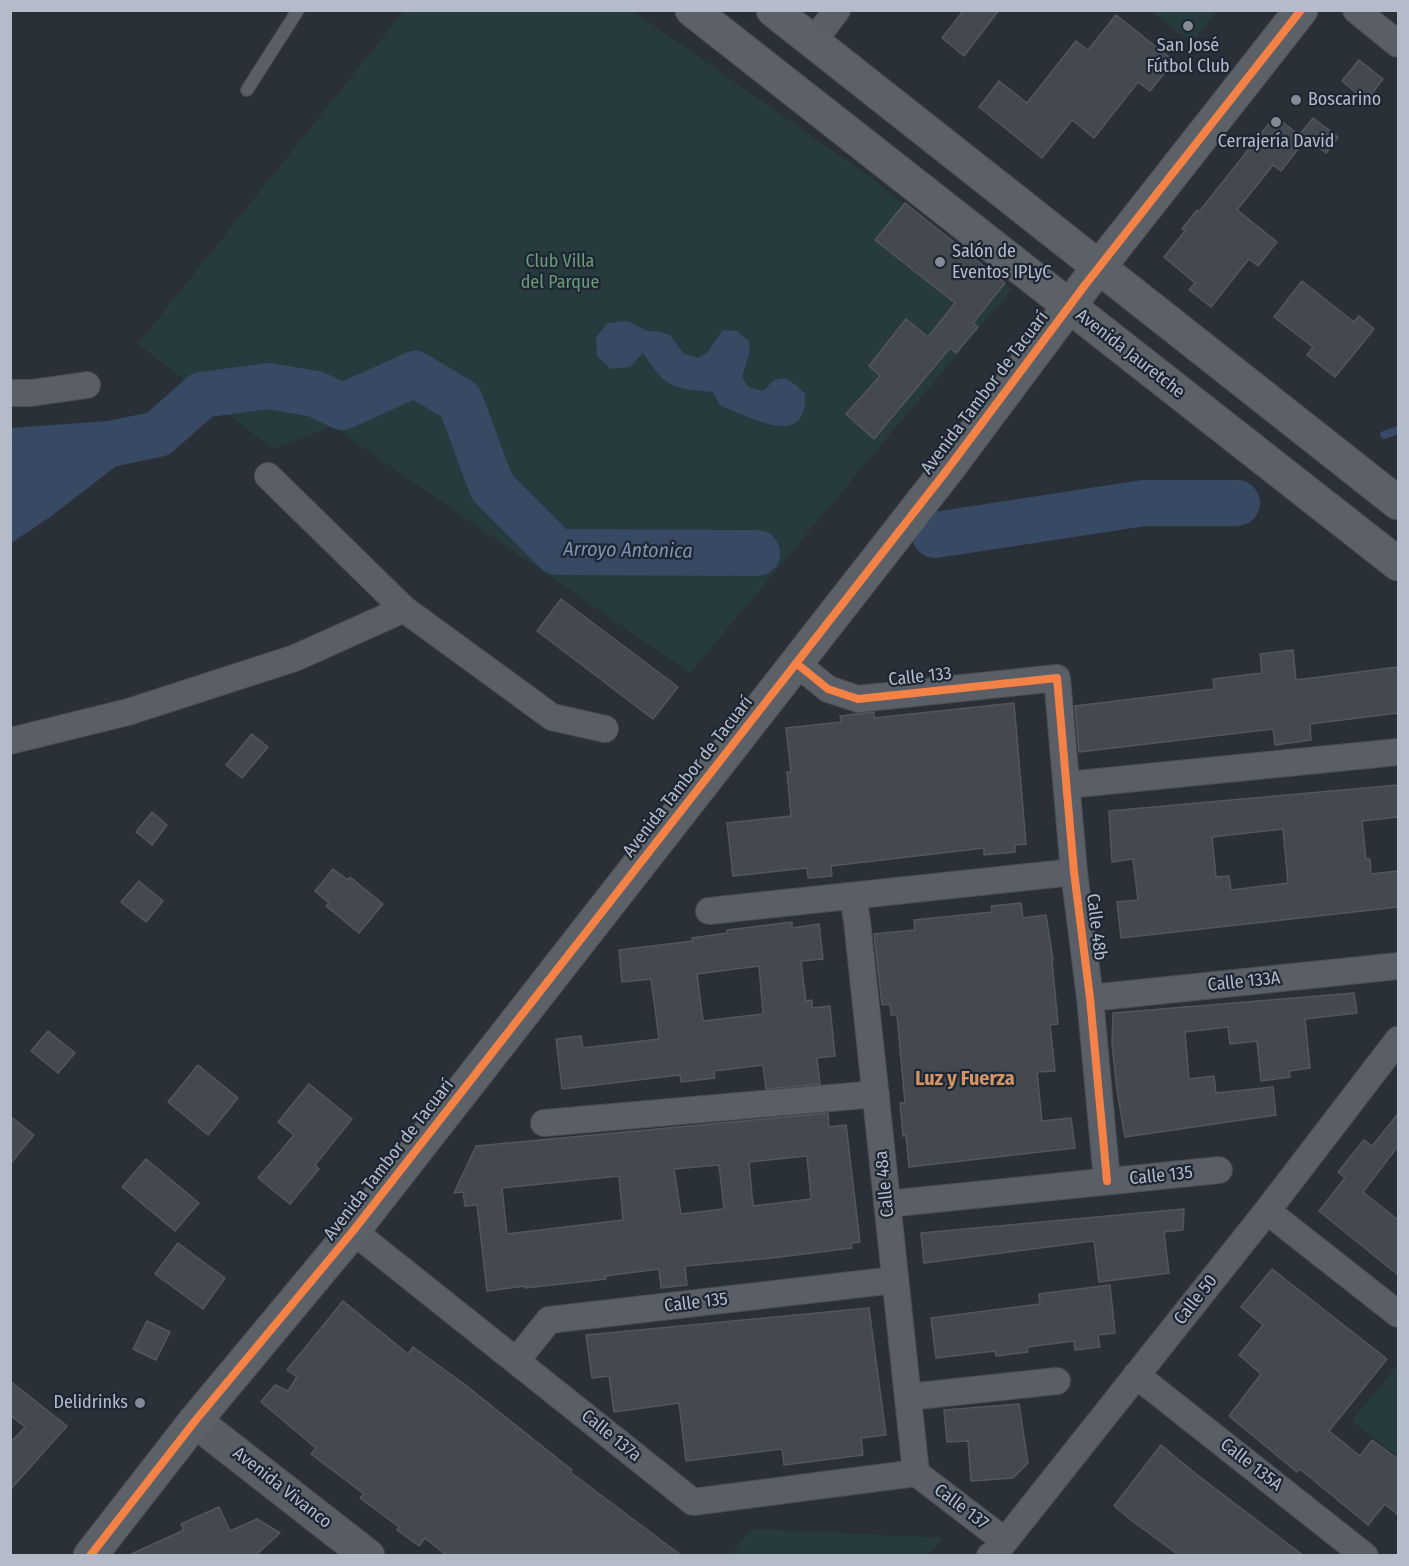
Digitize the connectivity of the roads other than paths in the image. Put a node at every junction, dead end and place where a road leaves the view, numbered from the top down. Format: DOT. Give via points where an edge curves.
graph roads {
  1 [pos="298,10"];
  2 [pos="692,10"];
  3 [pos="773,10"];
  4 [pos="837,10"];
  5 [pos="1301,10"];
  6 [pos="1356,10"];
  7 [pos="813,42"];
  8 [pos="1398,44"];
  9 [pos="247,90"];
  10 [pos="1099,267"];
  11 [pos="1069,307"];
  12 [pos="87,385"];
  13 [pos="10,393"];
  14 [pos="268,476"];
  15 [pos="1398,502"];
  16 [pos="1398,564"];
  17 [pos="404,609"];
  18 [pos="796,663"];
  19 [pos="1057,678"];
  20 [pos="605,729"];
  21 [pos="10,741"];
  22 [pos="1398,752"];
  23 [pos="1067,785"];
  24 [pos="1074,872"];
  25 [pos="853,896"];
  26 [pos="710,911"];
  27 [pos="1398,966"];
  28 [pos="1090,998"];
  29 [pos="1398,1040"];
  30 [pos="876,1094"];
  31 [pos="544,1123"];
  32 [pos="1219,1170"];
  33 [pos="1107,1181"];
  34 [pos="887,1204"];
  35 [pos="1267,1211"];
  36 [pos="353,1232"];
  37 [pos="895,1280"];
  38 [pos="1398,1314"];
  39 [pos="516,1361"];
  40 [pos="1136,1376"];
  41 [pos="1057,1381"];
  42 [pos="908,1397"];
  43 [pos="195,1420"];
  44 [pos="916,1473"];
  45 [pos="997,1551"];
  46 [pos="90,1556"];
  47 [pos="368,1556"];
  48 [pos="1365,1556"];
  1 -- 9 [label="lane"];
  2 -- 11 [label="main road, Avenida Jauretche"];
  3 -- 7 [label="main road"];
  4 -- 7 [label="street"];
  5 -- 10 [label="main road, Avenida Tambor de Tacuarí"];
  6 -- 8 [label="street"];
  7 -- 10 [label="main road"];
  10 -- 11 [label="main road, Avenida Tambor de Tacuarí"];
  10 -- 15 [label="main road"];
  11 -- 16 [label="main road, Avenida Jauretche"];
  11 -- 18 [label="main road, Avenida Tambor de Tacuarí"];
  12 -- 13 [label="street"];
  14 -- 17 [label="street"];
  17 -- 20 [label="street" via="552,717"];
  17 -- 21 [label="street" via="284,662 128,712"];
  18 -- 19 [label="street, Calle 133" via="828,689 858,699"];
  18 -- 36 [label="main road, Avenida Tambor de Tacuarí"];
  19 -- 23 [label="street, Calle 48b"];
  22 -- 23 [label="street"];
  23 -- 24 [label="street, Calle 48b"];
  24 -- 25 [label="street"];
  24 -- 28 [label="street, Calle 48b"];
  25 -- 26 [label="street"];
  25 -- 30 [label="street, Calle 48a"];
  27 -- 28 [label="street, Calle 133A"];
  28 -- 33 [label="street, Calle 48b"];
  29 -- 35 [label="street, Calle 50"];
  30 -- 31 [label="street"];
  30 -- 34 [label="street, Calle 48a"];
  32 -- 33 [label="street, Calle 135"];
  33 -- 34 [label="street, Calle 135"];
  34 -- 37 [label="street, Calle 48a"];
  35 -- 38 [label="street"];
  35 -- 40 [label="street, Calle 50"];
  36 -- 39 [label="street, Calle 137a"];
  36 -- 43 [label="main road, Avenida Tambor de Tacuarí"];
  37 -- 39 [label="street, Calle 135" via="549,1320"];
  37 -- 42 [label="street, Calle 48a"];
  39 -- 44 [label="street, Calle 137a" via="693,1502"];
  40 -- 45 [label="street, Calle 50"];
  40 -- 48 [label="street, Calle 135A"];
  41 -- 42 [label="street"];
  42 -- 44 [label="street, Calle 48a"];
  43 -- 46 [label="main road, Avenida Tambor de Tacuarí"];
  43 -- 47 [label="main road, Avenida Vivanco"];
  44 -- 45 [label="street, Calle 137"];
}
